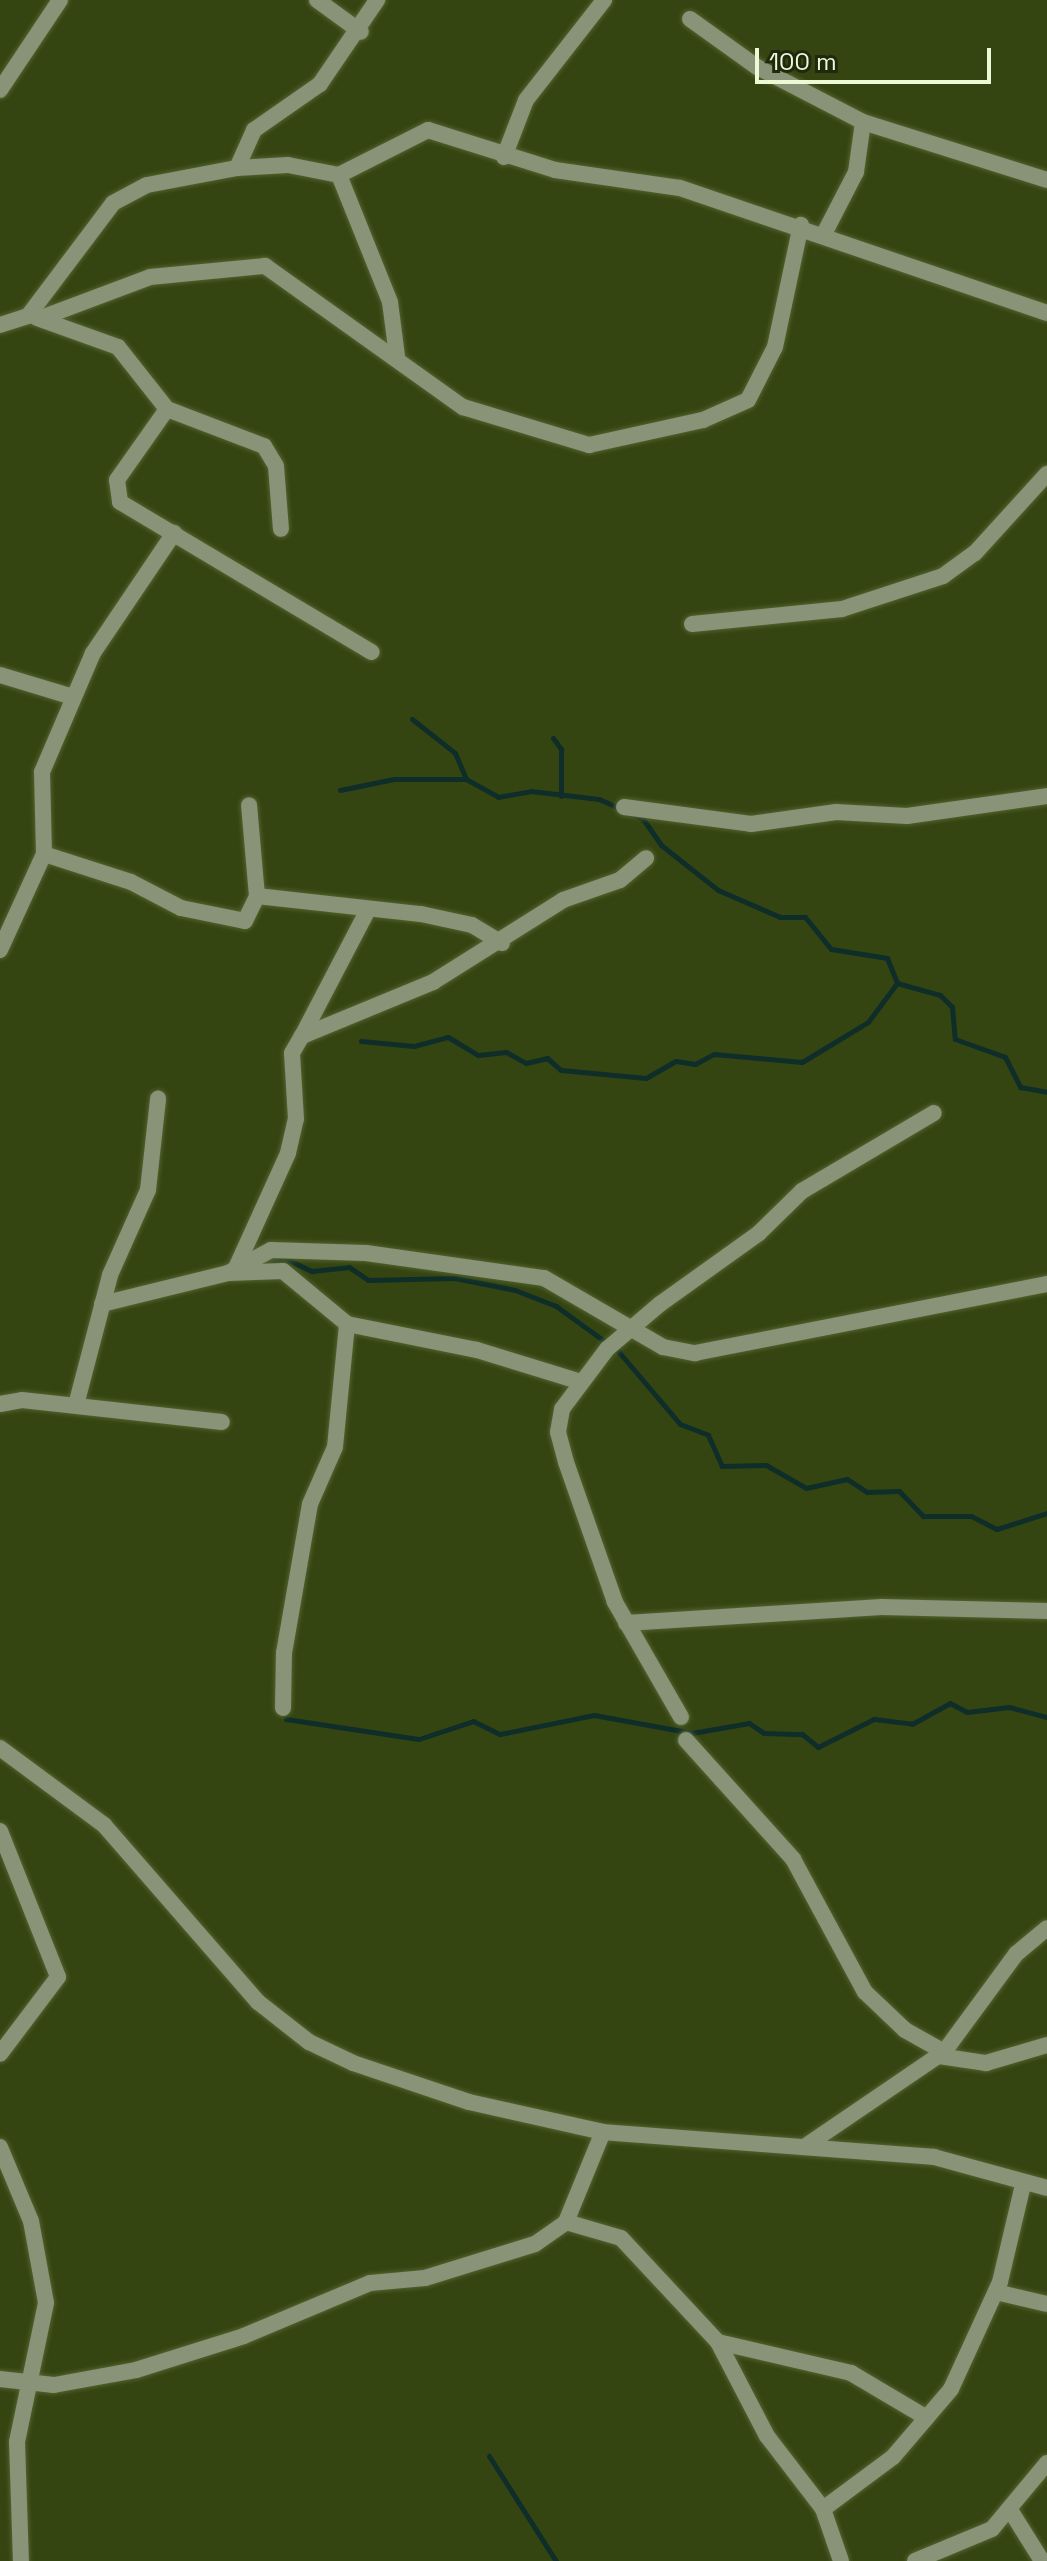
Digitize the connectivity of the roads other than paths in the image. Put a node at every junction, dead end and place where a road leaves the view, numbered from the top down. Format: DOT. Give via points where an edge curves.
graph roads {
  1 [pos="60,0"];
  2 [pos="317,0"];
  3 [pos="377,0"];
  4 [pos="604,0"];
  5 [pos="690,19"];
  6 [pos="361,32"];
  7 [pos="0,90"];
  8 [pos="863,122"];
  9 [pos="504,157"];
  10 [pos="237,168"];
  11 [pos="339,175"];
  12 [pos="1047,180"];
  13 [pos="801,225"];
  14 [pos="825,232"];
  15 [pos="1047,313"];
  16 [pos="34,317"];
  17 [pos="0,325"];
  18 [pos="397,356"];
  19 [pos="167,409"];
  20 [pos="1047,474"];
  21 [pos="281,529"];
  22 [pos="174,533"];
  23 [pos="692,624"];
  24 [pos="372,652"];
  25 [pos="0,675"];
  26 [pos="73,697"];
  27 [pos="1047,796"];
  28 [pos="249,805"];
  29 [pos="624,807"];
  30 [pos="44,854"];
  31 [pos="646,858"];
  32 [pos="257,896"];
  33 [pos="368,910"];
  34 [pos="502,943"];
  35 [pos="0,950"];
  36 [pos="302,1036"];
  37 [pos="158,1099"];
  38 [pos="934,1113"];
  39 [pos="232,1272"];
  40 [pos="1047,1284"];
  41 [pos="102,1304"];
  42 [pos="347,1324"];
  43 [pos="632,1329"];
  44 [pos="581,1382"];
  45 [pos="0,1404"];
  46 [pos="76,1405"];
  47 [pos="222,1422"];
  48 [pos="1047,1611"];
  49 [pos="626,1623"];
  50 [pos="283,1708"];
  51 [pos="681,1717"];
  52 [pos="686,1740"];
  53 [pos="0,1748"];
  54 [pos="0,1831"];
  55 [pos="1047,1928"];
  56 [pos="1047,2045"];
  57 [pos="0,2054"];
  58 [pos="941,2054"];
  59 [pos="603,2132"];
  60 [pos="807,2145"];
  61 [pos="0,2147"];
  62 [pos="1023,2185"];
  63 [pos="1047,2188"];
  64 [pos="566,2222"];
  65 [pos="996,2292"];
  66 [pos="1047,2304"];
  67 [pos="718,2342"];
  68 [pos="0,2379"];
  69 [pos="31,2385"];
  70 [pos="927,2418"];
  71 [pos="1047,2463"];
  72 [pos="823,2509"];
  73 [pos="1012,2513"];
  74 [pos="21,2561"];
  75 [pos="841,2561"];
  76 [pos="915,2561"];
  77 [pos="1042,2561"];
  1 -- 7 [label="street"];
  2 -- 6 [label="street"];
  3 -- 6 [label="street"];
  4 -- 9 [label="street" via="526,100"];
  5 -- 8 [label="street" via="757,67"];
  6 -- 10 [label="street" via="320,84 254,130"];
  8 -- 12 [label="street"];
  8 -- 14 [label="street" via="856,172"];
  9 -- 11 [label="street" via="428,130"];
  9 -- 13 [label="street" via="680,188"];
  10 -- 11 [label="street" via="288,165"];
  10 -- 16 [label="street" via="180,174 113,203"];
  11 -- 18 [label="street" via="390,302"];
  13 -- 14 [label="street"];
  13 -- 18 [label="street" via="762,382 748,400 703,420 589,445 463,407"];
  14 -- 15 [label="street"];
  16 -- 17 [label="street"];
  16 -- 18 [label="street" via="150,277 265,266"];
  16 -- 19 [label="street" via="118,347"];
  19 -- 21 [label="street" via="273,454"];
  19 -- 22 [label="street" via="114,487 120,502"];
  20 -- 23 [label="street" via="975,553 943,576 842,609"];
  22 -- 24 [label="street"];
  22 -- 26 [label="street" via="93,653"];
  25 -- 26 [label="street"];
  26 -- 30 [label="street" via="42,772"];
  27 -- 29 [label="street" via="907,816 836,812 751,824"];
  28 -- 32 [label="street"];
  30 -- 32 [label="street" via="226,921 245,921"];
  30 -- 35 [label="street"];
  31 -- 34 [label="street" via="620,880 563,900"];
  32 -- 33 [label="street"];
  33 -- 34 [label="street" via="472,925"];
  33 -- 36 [label="street"];
  34 -- 36 [label="street" via="401,997"];
  36 -- 39 [label="street" via="292,1053 296,1119 288,1153"];
  37 -- 41 [label="street" via="148,1190"];
  38 -- 43 [label="street" via="802,1191 759,1233"];
  39 -- 41 [label="street"];
  39 -- 42 [label="street" via="291,1274 323,1312"];
  39 -- 43 [label="street" via="287,1249 516,1270 561,1286"];
  40 -- 43 [label="street" via="710,1352 672,1350"];
  41 -- 46 [label="street"];
  42 -- 44 [label="street" via="477,1350"];
  42 -- 50 [label="street" via="335,1447 310,1504 284,1653"];
  43 -- 44 [label="street"];
  44 -- 49 [label="street" via="562,1409 558,1432"];
  45 -- 46 [label="street"];
  46 -- 47 [label="street"];
  48 -- 49 [label="street" via="882,1607"];
  49 -- 51 [label="street"];
  52 -- 58 [label="street" via="793,1859 865,1992 905,2030"];
  53 -- 59 [label="street" via="75,1797 258,2002 309,2042 469,2102"];
  54 -- 57 [label="street" via="58,1977"];
  55 -- 58 [label="street" via="1016,1954"];
  56 -- 58 [label="street" via="986,2063"];
  58 -- 60 [label="street"];
  59 -- 60 [label="street"];
  59 -- 64 [label="street"];
  60 -- 62 [label="street" via="934,2157"];
  61 -- 69 [label="street" via="42,2260 46,2303"];
  62 -- 63 [label="street"];
  62 -- 65 [label="street"];
  64 -- 67 [label="street" via="621,2238"];
  64 -- 69 [label="street" via="554,2235 504,2255 425,2278 370,2283 194,2354 76,2383"];
  65 -- 66 [label="street"];
  65 -- 70 [label="street" via="951,2389"];
  67 -- 70 [label="street" via="851,2373"];
  67 -- 72 [label="street" via="767,2436"];
  68 -- 69 [label="street"];
  69 -- 74 [label="street" via="16,2451"];
  70 -- 72 [label="street" via="893,2457"];
  71 -- 73 [label="street"];
  72 -- 75 [label="street"];
  73 -- 76 [label="street"];
  73 -- 77 [label="street"];
}
